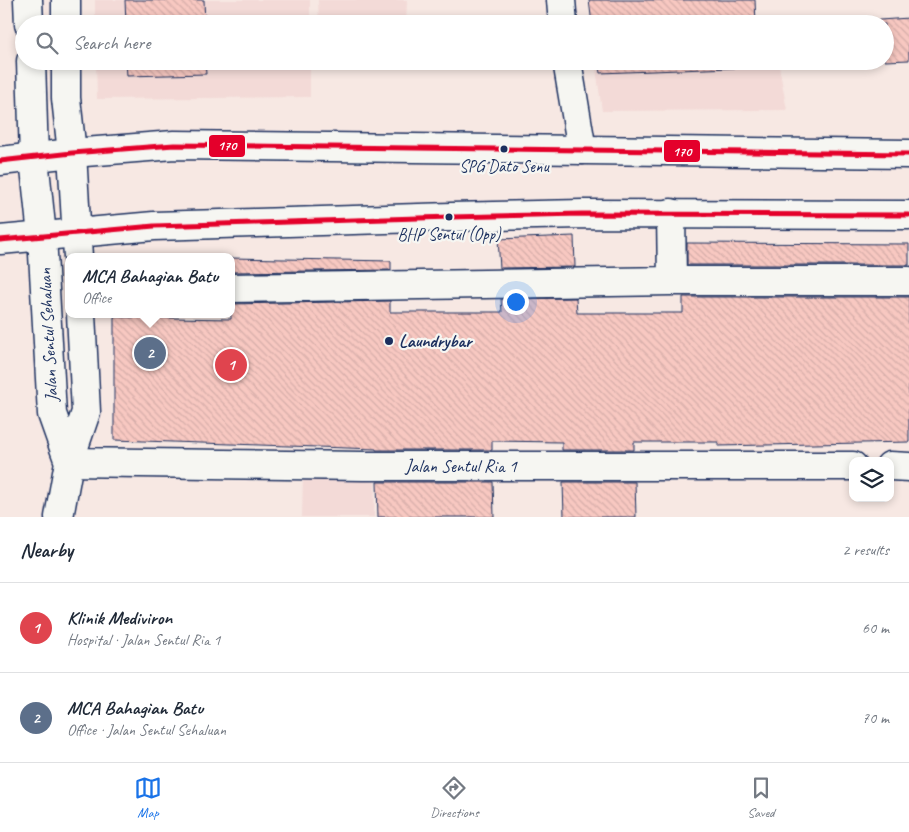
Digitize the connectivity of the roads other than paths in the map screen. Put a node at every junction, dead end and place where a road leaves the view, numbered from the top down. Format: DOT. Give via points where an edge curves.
graph roads {
  1 [pos="28,0"];
  2 [pos="66,0"];
  3 [pos="561,0"];
  4 [pos="29,15"];
  5 [pos="66,15"];
  6 [pos="562,15"];
  7 [pos="30,70"];
  8 [pos="66,70"];
  9 [pos="568,70"];
  10 [pos="582,150"];
  11 [pos="72,153"];
  12 [pos="909,154"];
  13 [pos="34,158"];
  14 [pos="0,161"];
  15 [pos="671,214"];
  16 [pos="909,215"];
  17 [pos="42,236"];
  18 [pos="0,240"];
  19 [pos="77,245"];
  20 [pos="672,281"];
  21 [pos="909,281"];
  22 [pos="235,288"];
  23 [pos="81,318"];
  24 [pos="68,462"];
  25 [pos="849,466"];
  26 [pos="894,466"];
  27 [pos="909,466"];
  28 [pos="58,517"];
  1 -- 4 [label="street"];
  2 -- 5 [label="street"];
  3 -- 6 [label="street"];
  7 -- 13 [label="street, Jalan Sentul Sehaluan"];
  8 -- 11 [label="street"];
  9 -- 10 [label="street"];
  10 -- 11 [label="street" via="174,145"];
  10 -- 12 [label="street"];
  11 -- 13 [label="street"];
  11 -- 19 [label="street"];
  13 -- 14 [label="street"];
  13 -- 17 [label="street, Jalan Sentul Sehaluan"];
  15 -- 16 [label="street"];
  15 -- 19 [label="street" via="154,226"];
  15 -- 20 [label="street"];
  17 -- 18 [label="street"];
  17 -- 19 [label="street"];
  17 -- 24 [label="street, Jalan Sentul Sehaluan" via="52,414"];
  20 -- 21 [label="street"];
  20 -- 22 [label="street"];
  23 -- 24 [label="street, Jalan Sentul Sehaluan" via="86,412"];
  24 -- 25 [label="street, Jalan Sentul Ria 1"];
  24 -- 28 [label="street, Jalan Sentul Sehaluan"];
  26 -- 27 [label="street"];
}
